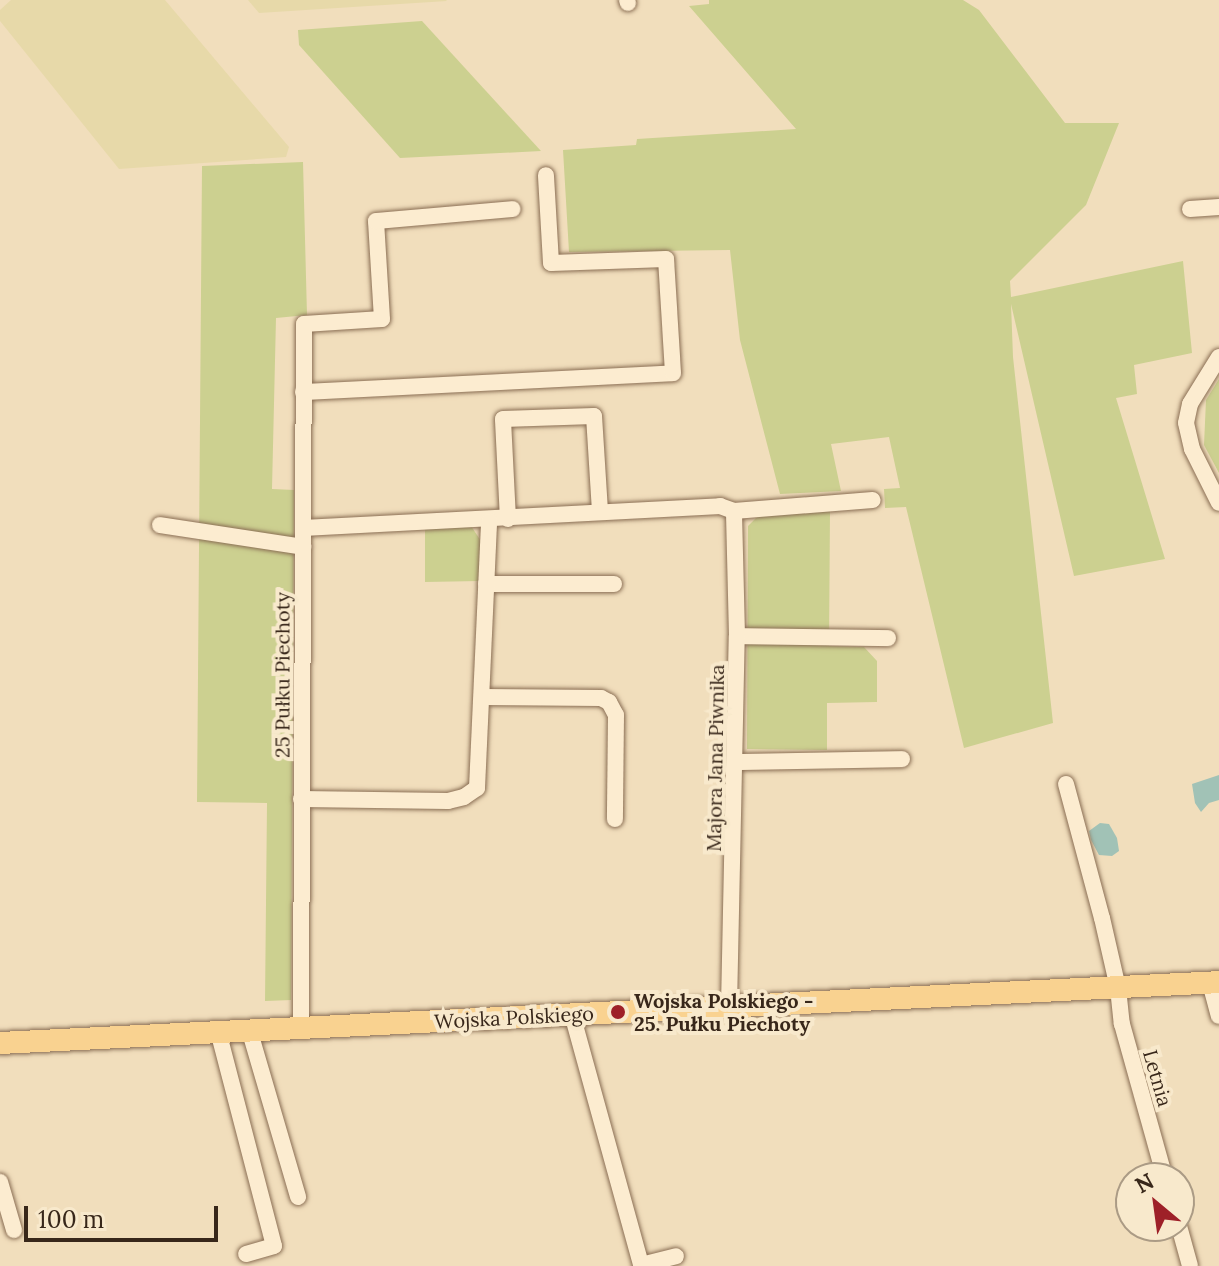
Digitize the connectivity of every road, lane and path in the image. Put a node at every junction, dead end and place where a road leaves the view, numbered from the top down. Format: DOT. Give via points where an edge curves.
graph roads {
  1 [pos="546,175"];
  2 [pos="1219,207"];
  3 [pos="512,209"];
  4 [pos="1190,209"];
  5 [pos="1219,357"];
  6 [pos="303,392"];
  7 [pos="873,500"];
  8 [pos="1219,503"];
  9 [pos="734,511"];
  10 [pos="600,512"];
  11 [pos="508,519"];
  12 [pos="489,521"];
  13 [pos="160,525"];
  14 [pos="303,528"];
  15 [pos="303,547"];
  16 [pos="486,584"];
  17 [pos="614,584"];
  18 [pos="737,636"];
  19 [pos="888,638"];
  20 [pos="483,697"];
  21 [pos="902,759"];
  22 [pos="735,762"];
  23 [pos="1066,784"];
  24 [pos="301,799"];
  25 [pos="615,819"];
  26 [pos="1215,982"];
  27 [pos="1118,988"];
  28 [pos="729,1006"];
  29 [pos="572,1014"];
  30 [pos="1219,1016"];
  31 [pos="301,1027"];
  32 [pos="249,1029"];
  33 [pos="218,1031"];
  34 [pos="0,1043"];
  35 [pos="1161,1162"];
  36 [pos="0,1182"];
  37 [pos="298,1197"];
  38 [pos="14,1230"];
  39 [pos="1183,1242"];
  40 [pos="246,1254"];
  41 [pos="676,1256"];
  42 [pos="1190,1266"];
  1 -- 6 [label="street" via="551,263 666,259 673,373"];
  2 -- 4 [label="street"];
  3 -- 6 [label="street, 25 Pułku Piechoty" via="376,221 382,319 304,324"];
  5 -- 8 [label="street" via="1190,404 1186,423 1192,449"];
  6 -- 14 [label="street, 25 Pułku Piechoty"];
  7 -- 9 [label="street"];
  9 -- 10 [label="street" via="720,506"];
  9 -- 18 [label="street, Majora Jana Piwnika"];
  10 -- 11 [label="street"];
  10 -- 11 [label="street" via="594,416 503,419"];
  11 -- 12 [label="street"];
  12 -- 14 [label="street"];
  12 -- 16 [label="street"];
  13 -- 15 [label="street"];
  14 -- 15 [label="street, 25 Pułku Piechoty"];
  15 -- 24 [label="street, 25 Pułku Piechoty"];
  16 -- 17 [label="street"];
  16 -- 20 [label="street"];
  18 -- 19 [label="street"];
  18 -- 22 [label="street, Majora Jana Piwnika"];
  20 -- 24 [label="street" via="479,782 464,797"];
  20 -- 25 [label="street" via="609,702 616,715"];
  21 -- 22 [label="street"];
  22 -- 28 [label="street, Majora Jana Piwnika"];
  23 -- 27 [label="street, Letnia"];
  24 -- 31 [label="street, 25 Pułku Piechoty"];
  26 -- 27 [label="main road, Wojska Polskiego"];
  26 -- 30 [label="street"];
  27 -- 28 [label="main road, Wojska Polskiego"];
  27 -- 35 [label="street, Letnia" via="1122,1024"];
  28 -- 29 [label="main road, Wojska Polskiego"];
  29 -- 31 [label="main road, Wojska Polskiego"];
  29 -- 41 [label="street" via="641,1265"];
  31 -- 32 [label="main road, Wojska Polskiego"];
  32 -- 33 [label="main road, Wojska Polskiego"];
  32 -- 37 [label="street"];
  33 -- 34 [label="main road, Wojska Polskiego"];
  33 -- 40 [label="street" via="274,1246"];
  36 -- 38 [label="street"];
  39 -- 42 [label="street"];
}
